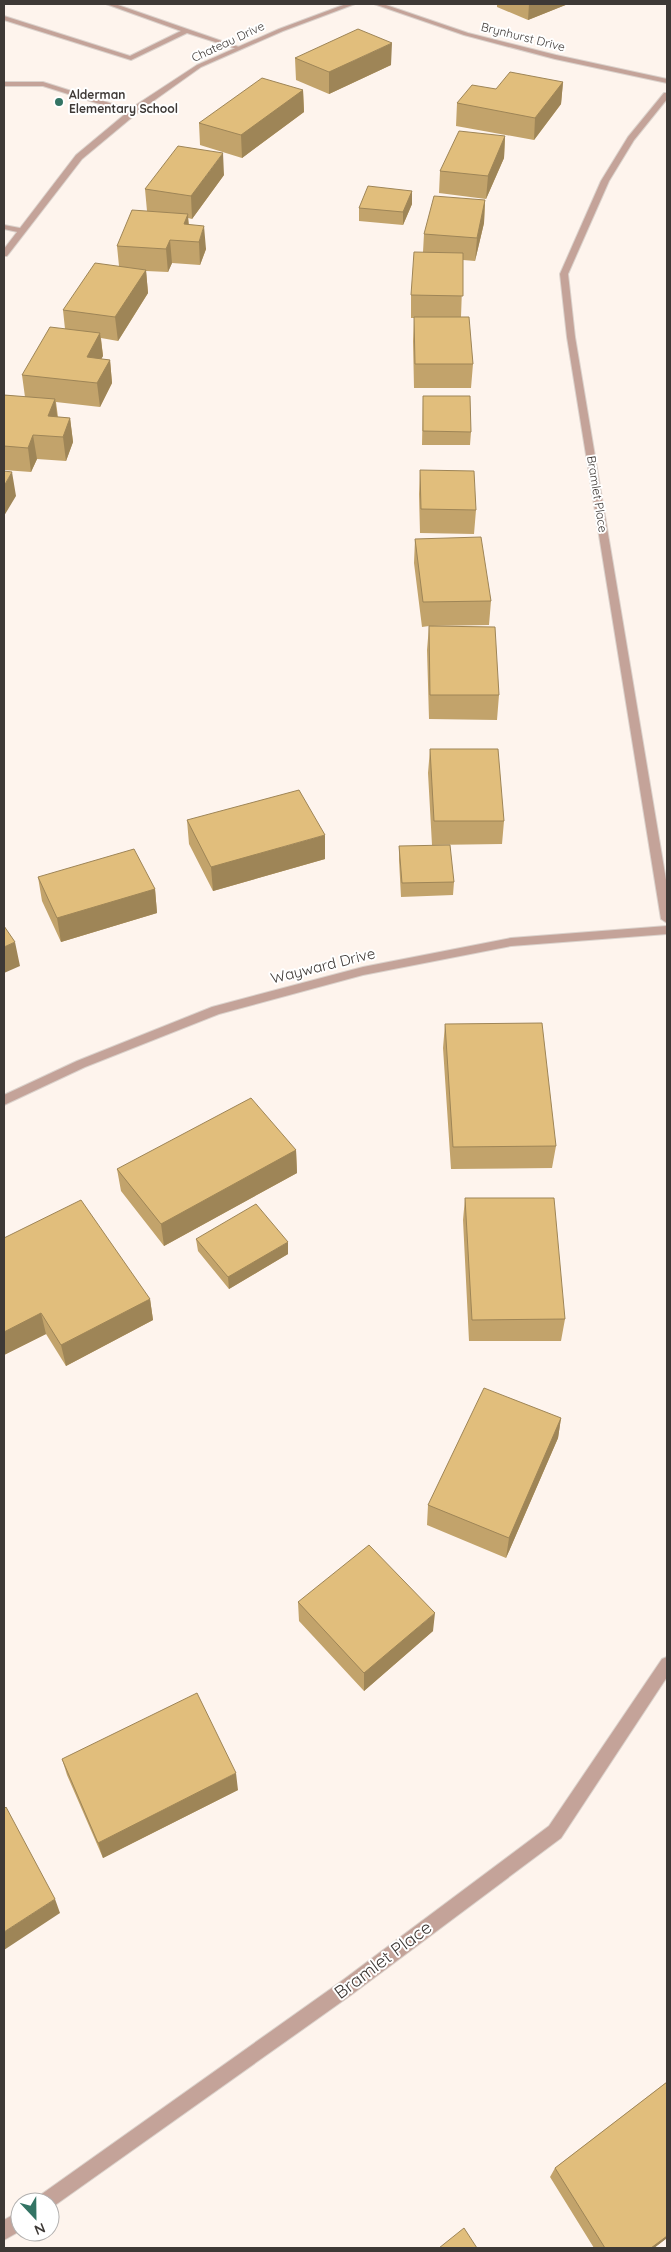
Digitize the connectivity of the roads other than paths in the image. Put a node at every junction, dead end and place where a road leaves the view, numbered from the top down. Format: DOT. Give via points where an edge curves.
graph roads {
  1 [pos="109,4"];
  2 [pos="352,4"];
  3 [pos="377,4"];
  4 [pos="4,18"];
  5 [pos="187,30"];
  6 [pos="238,48"];
  7 [pos="667,81"];
  8 [pos="4,84"];
  9 [pos="667,95"];
  10 [pos="134,112"];
  11 [pos="4,227"];
  12 [pos="22,231"];
  13 [pos="4,254"];
  14 [pos="667,920"];
  15 [pos="667,930"];
  16 [pos="4,1100"];
  17 [pos="667,1664"];
  18 [pos="59,2192"];
  1 -- 5 [label="street"];
  2 -- 6 [label="street, Chateau Drive"];
  3 -- 7 [label="street, Brynhurst Drive" via="466,34"];
  4 -- 5 [label="street" via="132,58"];
  5 -- 6 [label="street"];
  6 -- 10 [label="street, Chateau Drive" via="199,66"];
  8 -- 10 [label="street" via="43,84"];
  9 -- 14 [label="street, Bramlet Place" via="631,139 605,181 564,274 571,337"];
  10 -- 12 [label="street, Chateau Drive" via="80,157"];
  11 -- 12 [label="street"];
  12 -- 13 [label="street, Chateau Drive"];
  15 -- 16 [label="street, Wayward Drive" via="511,942 363,971 216,1010 80,1064"];
  17 -- 18 [label="street, Bramlet Place" via="555,1832 345,1989"];
}
